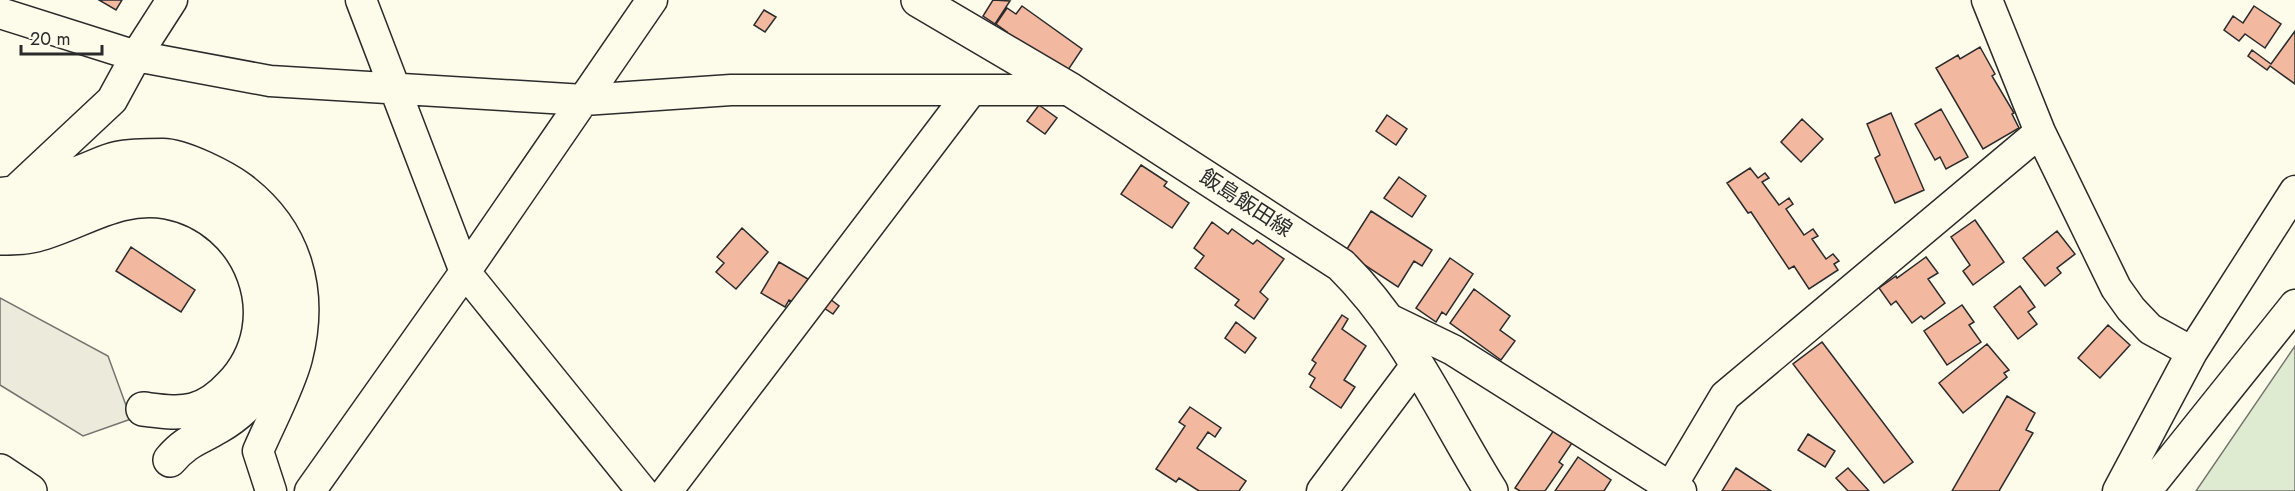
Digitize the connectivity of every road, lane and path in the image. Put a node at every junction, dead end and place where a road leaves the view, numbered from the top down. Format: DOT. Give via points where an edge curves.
graph roads {
  1 [pos="172,0"];
  2 [pos="361,0"];
  3 [pos="652,0"];
  4 [pos="918,0"];
  5 [pos="1987,0"];
  6 [pos="0,13"];
  7 [pos="136,56"];
  8 [pos="395,87"];
  9 [pos="1071,90"];
  10 [pos="970,92"];
  11 [pos="584,100"];
  12 [pos="2040,132"];
  13 [pos="2295,191"];
  14 [pos="4,200"];
  15 [pos="0,238"];
  16 [pos="465,272"];
  17 [pos="2295,305"];
  18 [pos="1389,319"];
  19 [pos="2192,352"];
  20 [pos="1417,364"];
  21 [pos="143,409"];
  22 [pos="170,460"];
  23 [pos="0,471"];
  24 [pos="1677,488"];
  25 [pos="30,491"];
  26 [pos="271,491"];
  27 [pos="310,491"];
  28 [pos="642,491"];
  29 [pos="667,491"];
  30 [pos="1322,491"];
  31 [pos="1491,491"];
  32 [pos="2118,491"];
  33 [pos="2146,491"];
  1 -- 7 [label="street"];
  2 -- 8 [label="street"];
  3 -- 11 [label="street"];
  4 -- 9 [label="main road, 飯島飯田線"];
  5 -- 12 [label="street"];
  6 -- 7 [label="street"];
  7 -- 8 [label="street" via="270,81"];
  7 -- 14 [label="street" via="112,100"];
  8 -- 11 [label="street"];
  8 -- 16 [label="street"];
  9 -- 10 [label="street"];
  9 -- 18 [label="main road, 飯島飯田線" via="1341,265"];
  10 -- 11 [label="street" via="731,90"];
  10 -- 29 [label="street"];
  11 -- 16 [label="street"];
  12 -- 19 [label="street" via="2116,288 2150,329"];
  12 -- 24 [label="street" via="1725,396"];
  13 -- 19 [label="street"];
  14 -- 22 [label="main road" via="16,215 123,179 167,176 187,180 218,195 260,233 272,252 284,290 281,348 251,402 236,416 182,446"];
  14 -- 26 [label="street" via="117,157 166,154 211,170 260,202 294,251 305,316 297,360 258,451"];
  15 -- 21 [label="main road" via="34,235 107,207 149,200 197,212 225,229 252,272 261,301 256,342 248,363 210,404 176,412"];
  16 -- 27 [label="street"];
  16 -- 28 [label="street"];
  17 -- 33 [label="street"];
  18 -- 20 [label="main road, 飯島飯田線"];
  18 -- 24 [label="street" via="1453,350"];
  19 -- 32 [label="street"];
  20 -- 30 [label="street"];
  20 -- 31 [label="main road, 飯島飯田線"];
  23 -- 25 [label="main road"];
}
